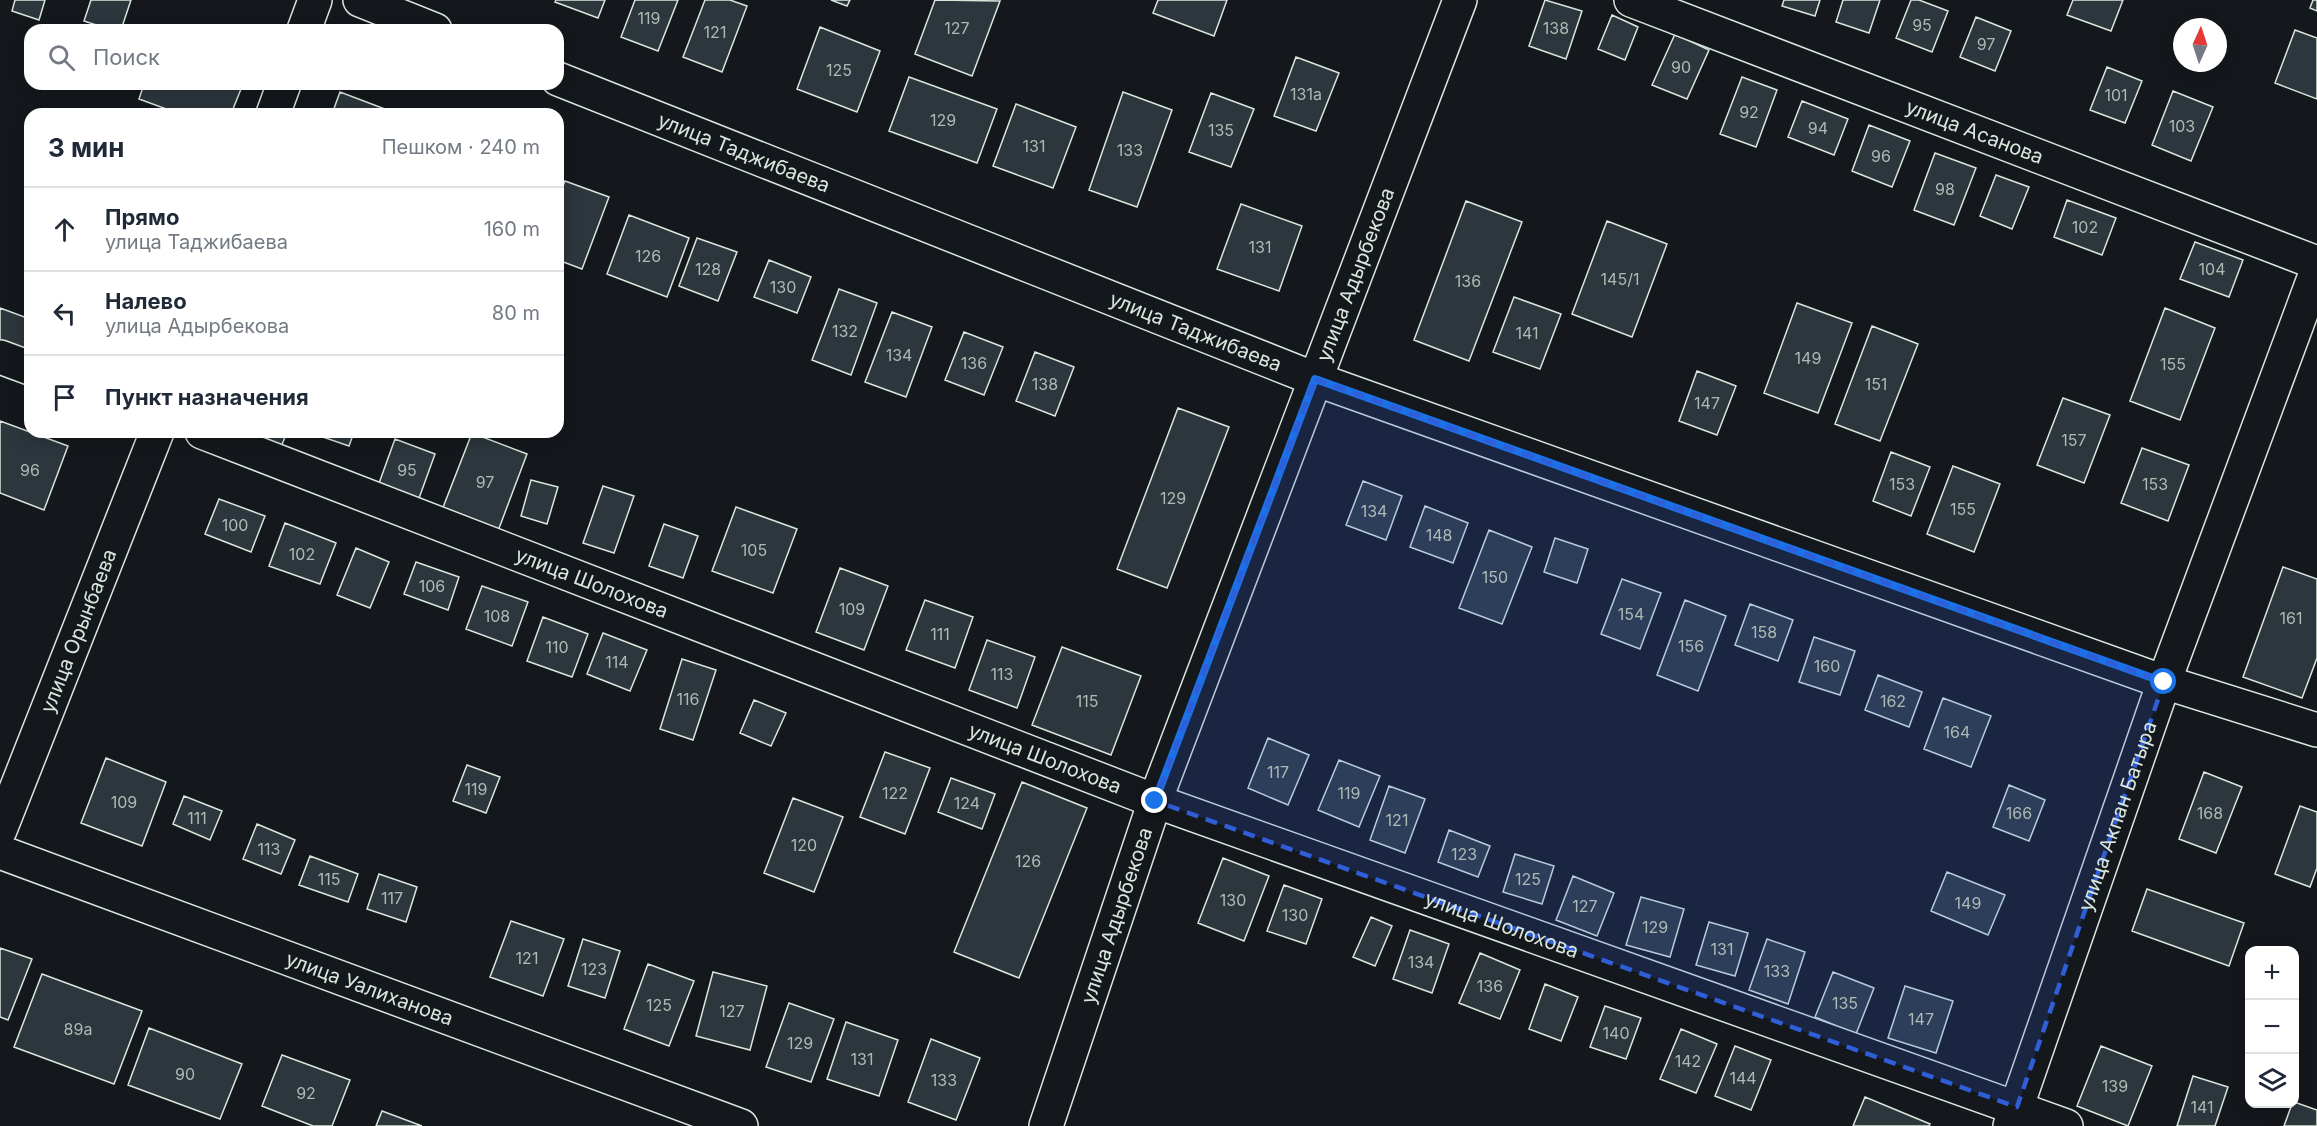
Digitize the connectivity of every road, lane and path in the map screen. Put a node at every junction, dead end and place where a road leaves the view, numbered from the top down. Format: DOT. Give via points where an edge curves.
graph roads {
  1 [pos="315,0"];
  2 [pos="360,0"];
  3 [pos="1460,0"];
  4 [pos="1630,0"];
  5 [pos="306,24"];
  6 [pos="420,24"];
  7 [pos="564,81"];
  8 [pos="282,90"];
  9 [pos="275,108"];
  10 [pos="2317,264"];
  11 [pos="2317,270"];
  12 [pos="0,357"];
  13 [pos="24,366"];
  14 [pos="1315,379"];
  15 [pos="155,438"];
  16 [pos="217,438"];
  17 [pos="2164,682"];
  18 [pos="2317,730"];
  19 [pos="1155,801"];
  20 [pos="0,830"];
  21 [pos="0,852"];
  22 [pos="2014,1117"];
  23 [pos="741,1126"];
  24 [pos="1046,1126"];
  25 [pos="2066,1126"];
  1 -- 5 [label="street"];
  2 -- 6 [label="street"];
  3 -- 14 [label="street, улица Адырбекова"];
  4 -- 10 [label="street, улица Асанова"];
  7 -- 14 [label="street, улица Таджибаева"];
  8 -- 9 [label="street"];
  11 -- 17 [label="street, улица Акпан Батыра"];
  12 -- 13 [label="street"];
  14 -- 17 [label="street, улица Таджибаева"];
  14 -- 19 [label="street, улица Адырбекова"];
  15 -- 20 [label="street, улица Орынбаева"];
  16 -- 19 [label="street, улица Шолохова"];
  17 -- 18 [label="street, улица Таджибаева"];
  17 -- 22 [label="street, улица Акпан Батыра"];
  19 -- 22 [label="street, улица Шолохова"];
  19 -- 24 [label="street, улица Адырбекова"];
  21 -- 23 [label="street, улица Уалиханова"];
  22 -- 25 [label="street, улица Шолохова"];
}
